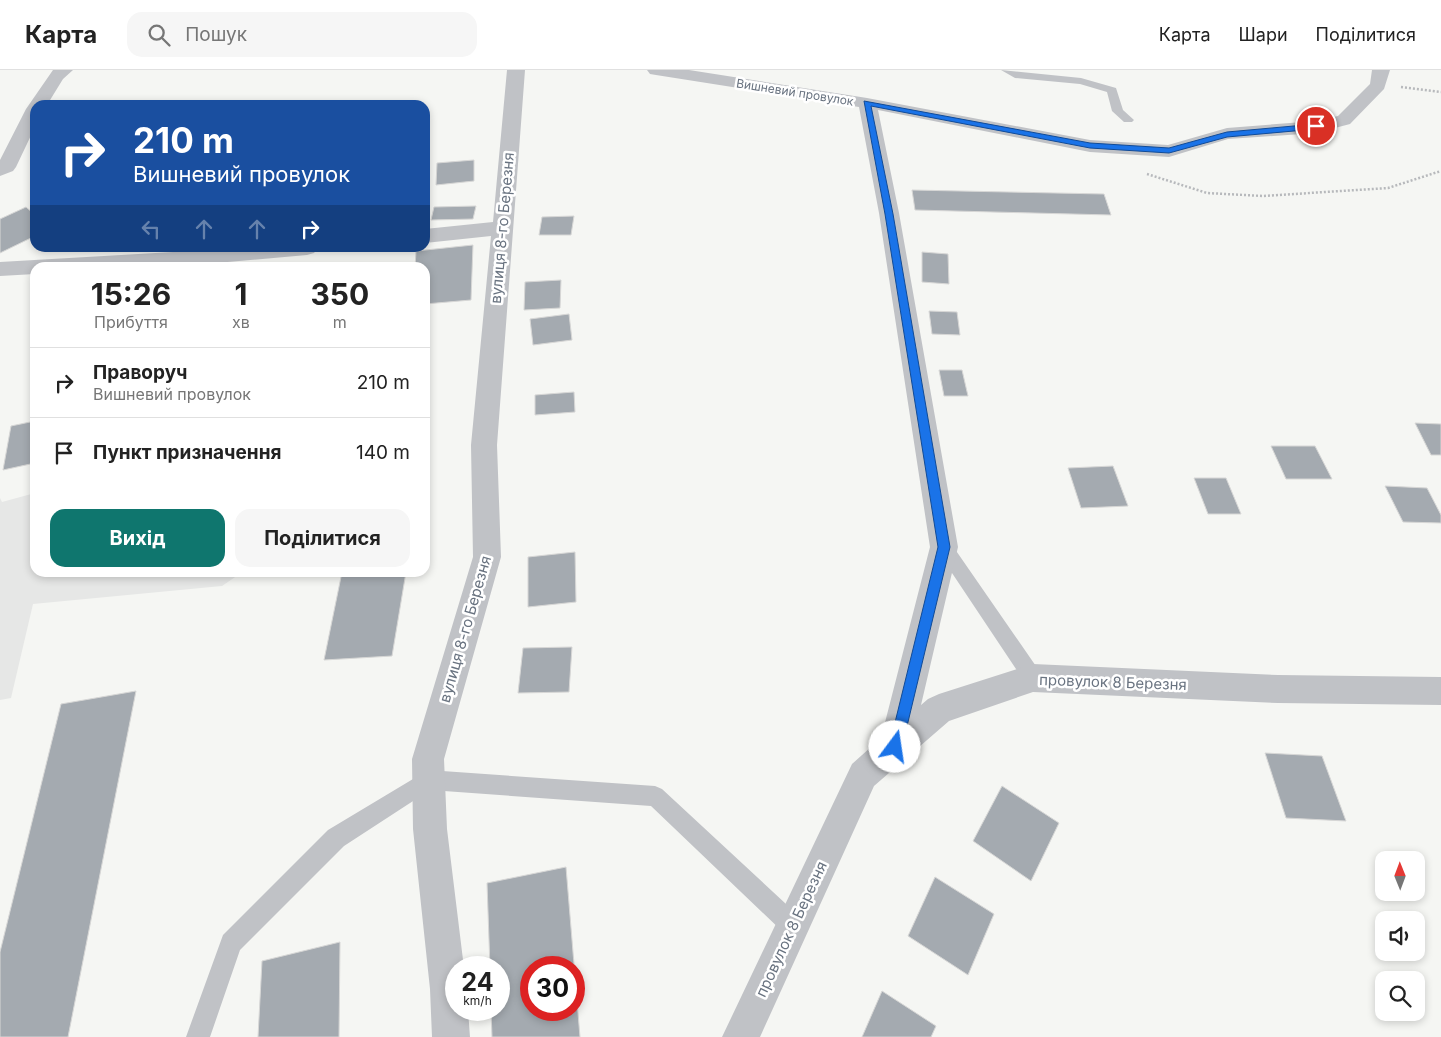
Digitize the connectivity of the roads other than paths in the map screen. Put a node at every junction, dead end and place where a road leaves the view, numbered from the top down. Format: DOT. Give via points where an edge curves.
graph roads {
  1 [pos="64,70"];
  2 [pos="516,70"];
  3 [pos="656,70"];
  4 [pos="1006,70"];
  5 [pos="1380,77"];
  6 [pos="41,100"];
  7 [pos="867,103"];
  8 [pos="30,119"];
  9 [pos="1128,120"];
  10 [pos="0,170"];
  11 [pos="501,228"];
  12 [pos="430,235"];
  13 [pos="267,252"];
  14 [pos="131,262"];
  15 [pos="30,267"];
  16 [pos="0,269"];
  17 [pos="944,547"];
  18 [pos="1033,678"];
  19 [pos="1441,691"];
  20 [pos="895,747"];
  21 [pos="428,780"];
  22 [pos="792,924"];
  23 [pos="198,1037"];
  24 [pos="451,1037"];
  25 [pos="741,1037"];
  1 -- 6 [label="street" via="56,76"];
  2 -- 11 [label="street, вулиця 8-го Березня"];
  3 -- 7 [label="street, Вишневий провулок"];
  4 -- 9 [label="lane" via="1015,74 1080,81 1112,90 1118,111"];
  5 -- 7 [label="street, Вишневий провулок" via="1344,120 1316,126 1227,134 1169,151 1090,146"];
  7 -- 17 [label="street" via="889,214"];
  8 -- 10 [label="street" via="6,167"];
  11 -- 12 [label="street"];
  11 -- 21 [label="street, вулиця 8-го Березня" via="484,445 487,557 428,759"];
  13 -- 14 [label="street"];
  15 -- 16 [label="street"];
  17 -- 18 [label="lane"];
  17 -- 20 [label="street"];
  18 -- 19 [label="street, провулок 8 Березня" via="1278,689"];
  18 -- 20 [label="street, провулок 8 Березня" via="939,709"];
  20 -- 22 [label="street, провулок 8 Березня" via="863,775"];
  21 -- 22 [label="lane" via="655,796"];
  21 -- 23 [label="lane" via="336,838 231,943"];
  21 -- 24 [label="street, вулиця 8-го Березня"];
  22 -- 25 [label="street, провулок 8 Березня"];
}
